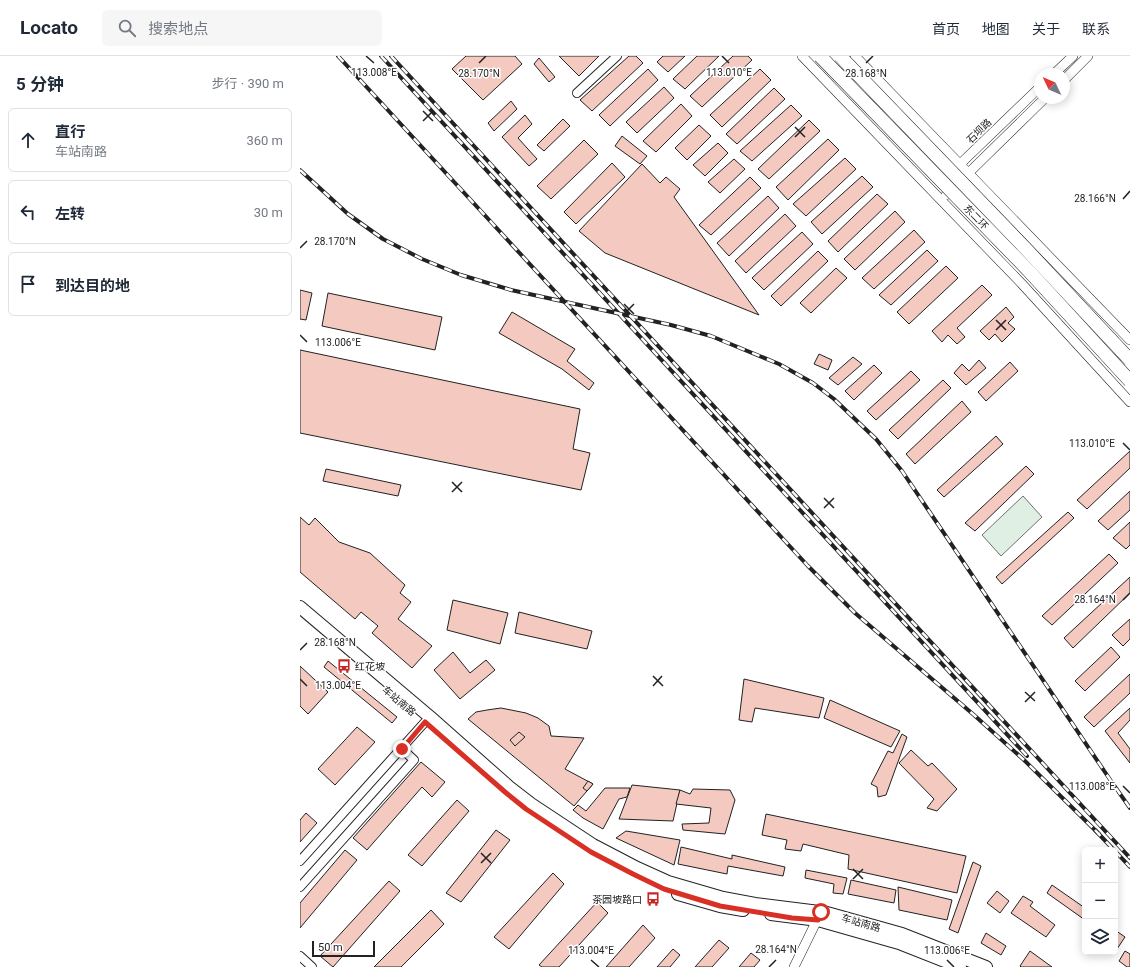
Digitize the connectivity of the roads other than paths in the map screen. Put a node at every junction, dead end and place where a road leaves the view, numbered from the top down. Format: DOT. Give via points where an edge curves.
graph roads {
  1 [pos="617,56"];
  2 [pos="802,56"];
  3 [pos="820,56"];
  4 [pos="840,56"];
  5 [pos="855,56"];
  6 [pos="1072,56"];
  7 [pos="1088,56"];
  8 [pos="1060,68"];
  9 [pos="1070,74"];
  10 [pos="577,93"];
  11 [pos="1034,93"];
  12 [pos="1039,104"];
  13 [pos="960,165"];
  14 [pos="968,173"];
  15 [pos="932,190"];
  16 [pos="941,200"];
  17 [pos="1130,340"];
  18 [pos="1130,360"];
  19 [pos="1130,381"];
  20 [pos="1130,402"];
  21 [pos="300,607"];
  22 [pos="300,617"];
  23 [pos="425,722"];
  24 [pos="402,749"];
  25 [pos="300,861"];
  26 [pos="300,887"];
  27 [pos="819,916"];
  28 [pos="300,956"];
  29 [pos="312,967"];
  30 [pos="794,967"];
  31 [pos="960,967"];
  32 [pos="986,967"];
  1 -- 10 [label="street"];
  2 -- 15 [label="street"];
  3 -- 19 [label="highway, 东二环, bridge" via="1028,270"];
  4 -- 18 [label="highway, 东二环, bridge"];
  5 -- 13 [label="street"];
  6 -- 8 [label="street"];
  7 -- 9 [label="street"];
  11 -- 13 [label="street, 石坝路"];
  12 -- 14 [label="street"];
  13 -- 14 [label="street"];
  13 -- 15 [label="street, 石坝路"];
  14 -- 16 [label="street"];
  14 -- 17 [label="street"];
  15 -- 16 [label="street"];
  16 -- 20 [label="street"];
  21 -- 27 [label="main road, 车站南路" via="509,787 593,845 637,868 683,887 723,898"];
  22 -- 23 [label="main road, 车站南路"];
  23 -- 24 [label="street"];
  23 -- 27 [label="main road, 车站南路" via="526,809 591,852 633,874 664,889 720,906 792,918"];
  24 -- 25 [label="street"];
  24 -- 26 [label="street" via="414,760"];
  27 -- 30 [label="street"];
  27 -- 31 [label="main road, 车站南路"];
  27 -- 32 [label="main road, 车站南路" via="827,913 902,934"];
  28 -- 29 [label="street"];
}
